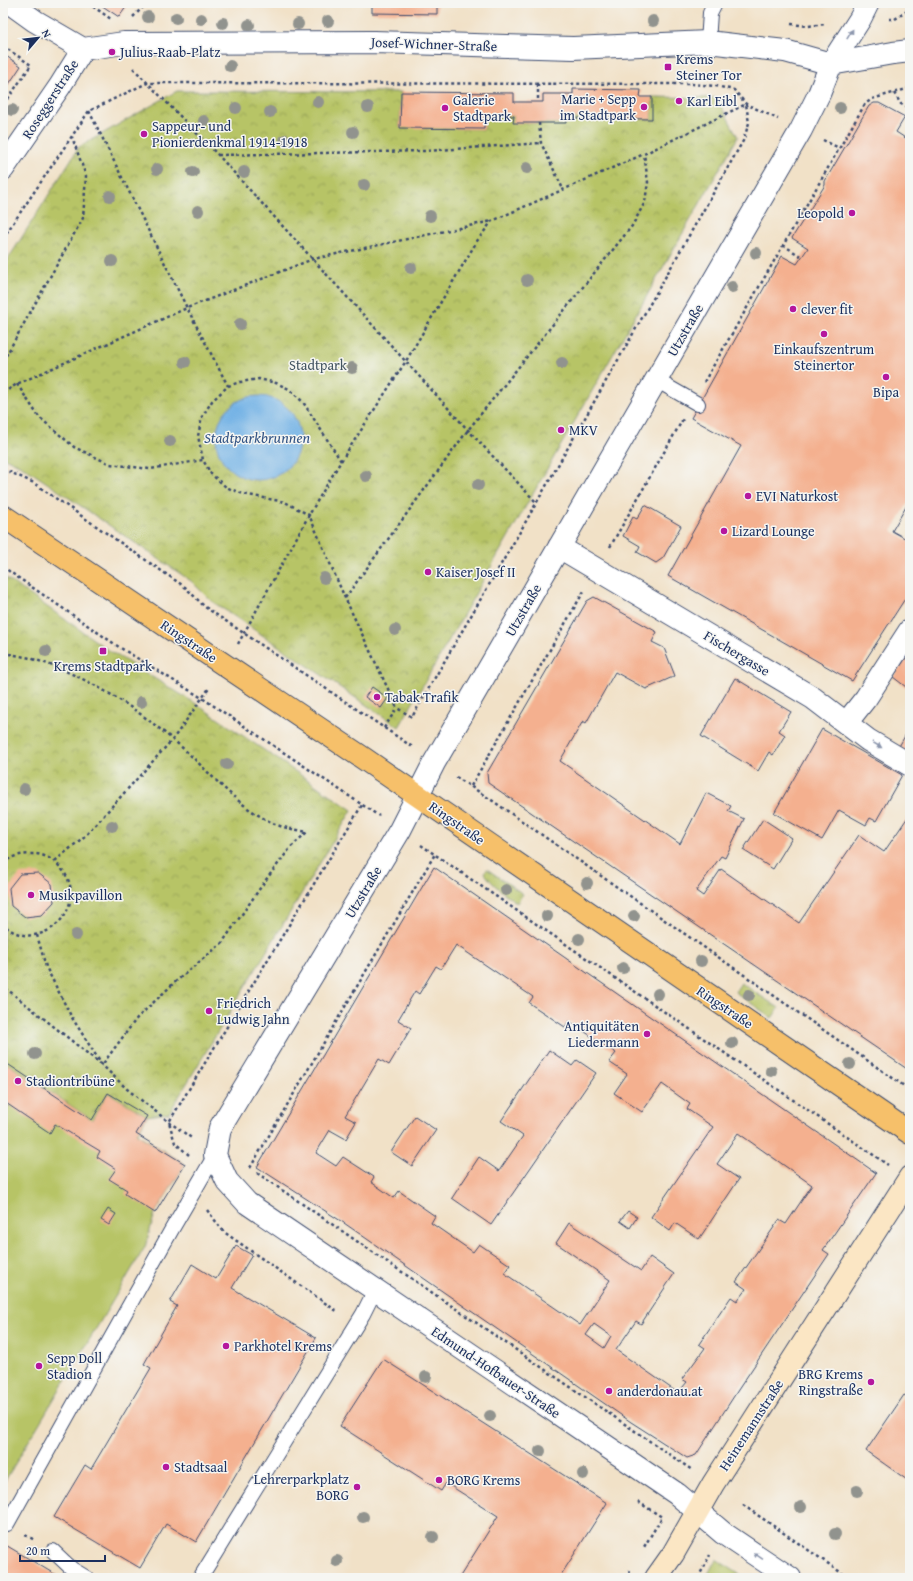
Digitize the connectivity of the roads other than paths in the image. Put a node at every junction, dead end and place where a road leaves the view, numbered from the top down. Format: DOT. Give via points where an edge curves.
graph roads {
  1 [pos="10,3"];
  2 [pos="715,3"];
  3 [pos="864,11"];
  4 [pos="708,42"];
  5 [pos="82,49"];
  6 [pos="910,51"];
  7 [pos="831,64"];
  8 [pos="3,169"];
  9 [pos="656,380"];
  10 [pos="696,403"];
  11 [pos="3,516"];
  12 [pos="560,547"];
  13 [pos="910,630"];
  14 [pos="847,722"];
  15 [pos="910,765"];
  16 [pos="417,796"];
  17 [pos="910,1134"];
  18 [pos="215,1155"];
  19 [pos="910,1177"];
  20 [pos="375,1290"];
  21 [pos="697,1512"];
  22 [pos="7,1524"];
  23 [pos="53,1551"];
  24 [pos="673,1554"];
  25 [pos="87,1578"];
  26 [pos="200,1578"];
  27 [pos="656,1578"];
  28 [pos="669,1578"];
  29 [pos="790,1578"];
  1 -- 5 [label="street"];
  2 -- 4 [label="lane" via="710,12"];
  7 -- 3 [label="street, Utzstraße, one-way"];
  4 -- 5 [label="street, Josef-Wichner-Straße" via="572,48 374,42 132,43"];
  4 -- 7 [label="street, Josef-Wichner-Straße" via="785,51"];
  5 -- 8 [label="street, Roseggerstraße"];
  6 -- 7 [label="street"];
  7 -- 9 [label="street, Utzstraße" via="802,130"];
  9 -- 10 [label="lane"];
  9 -- 12 [label="street, Utzstraße"];
  11 -- 16 [label="main road, Ringstraße"];
  12 -- 14 [label="street, Fischergasse" via="813,698"];
  12 -- 16 [label="street, Utzstraße"];
  13 -- 14 [label="street" via="866,698"];
  14 -- 15 [label="street, Fischergasse, one-way" via="868,740"];
  16 -- 17 [label="main road, Ringstraße"];
  16 -- 18 [label="street, Utzstraße" via="400,830 220,1128"];
  18 -- 20 [label="street, Edmund-Hofbauer-Straße" via="227,1181 247,1203"];
  18 -- 22 [label="lane"];
  19 -- 21 [label="street, Heinemannstraße"];
  20 -- 21 [label="street, Edmund-Hofbauer-Straße" via="670,1490"];
  20 -- 26 [label="lane" via="363,1314"];
  21 -- 24 [label="street, Heinemannstraße"];
  29 -- 21 [label="street, Edmund-Hofbauer-Straße, one-way" via="724,1534"];
  23 -- 25 [label="lane" via="72,1569"];
  24 -- 27 [label="street, Heinemannstraße"];
  24 -- 28 [label="street, Heinemannstraße"];
}
